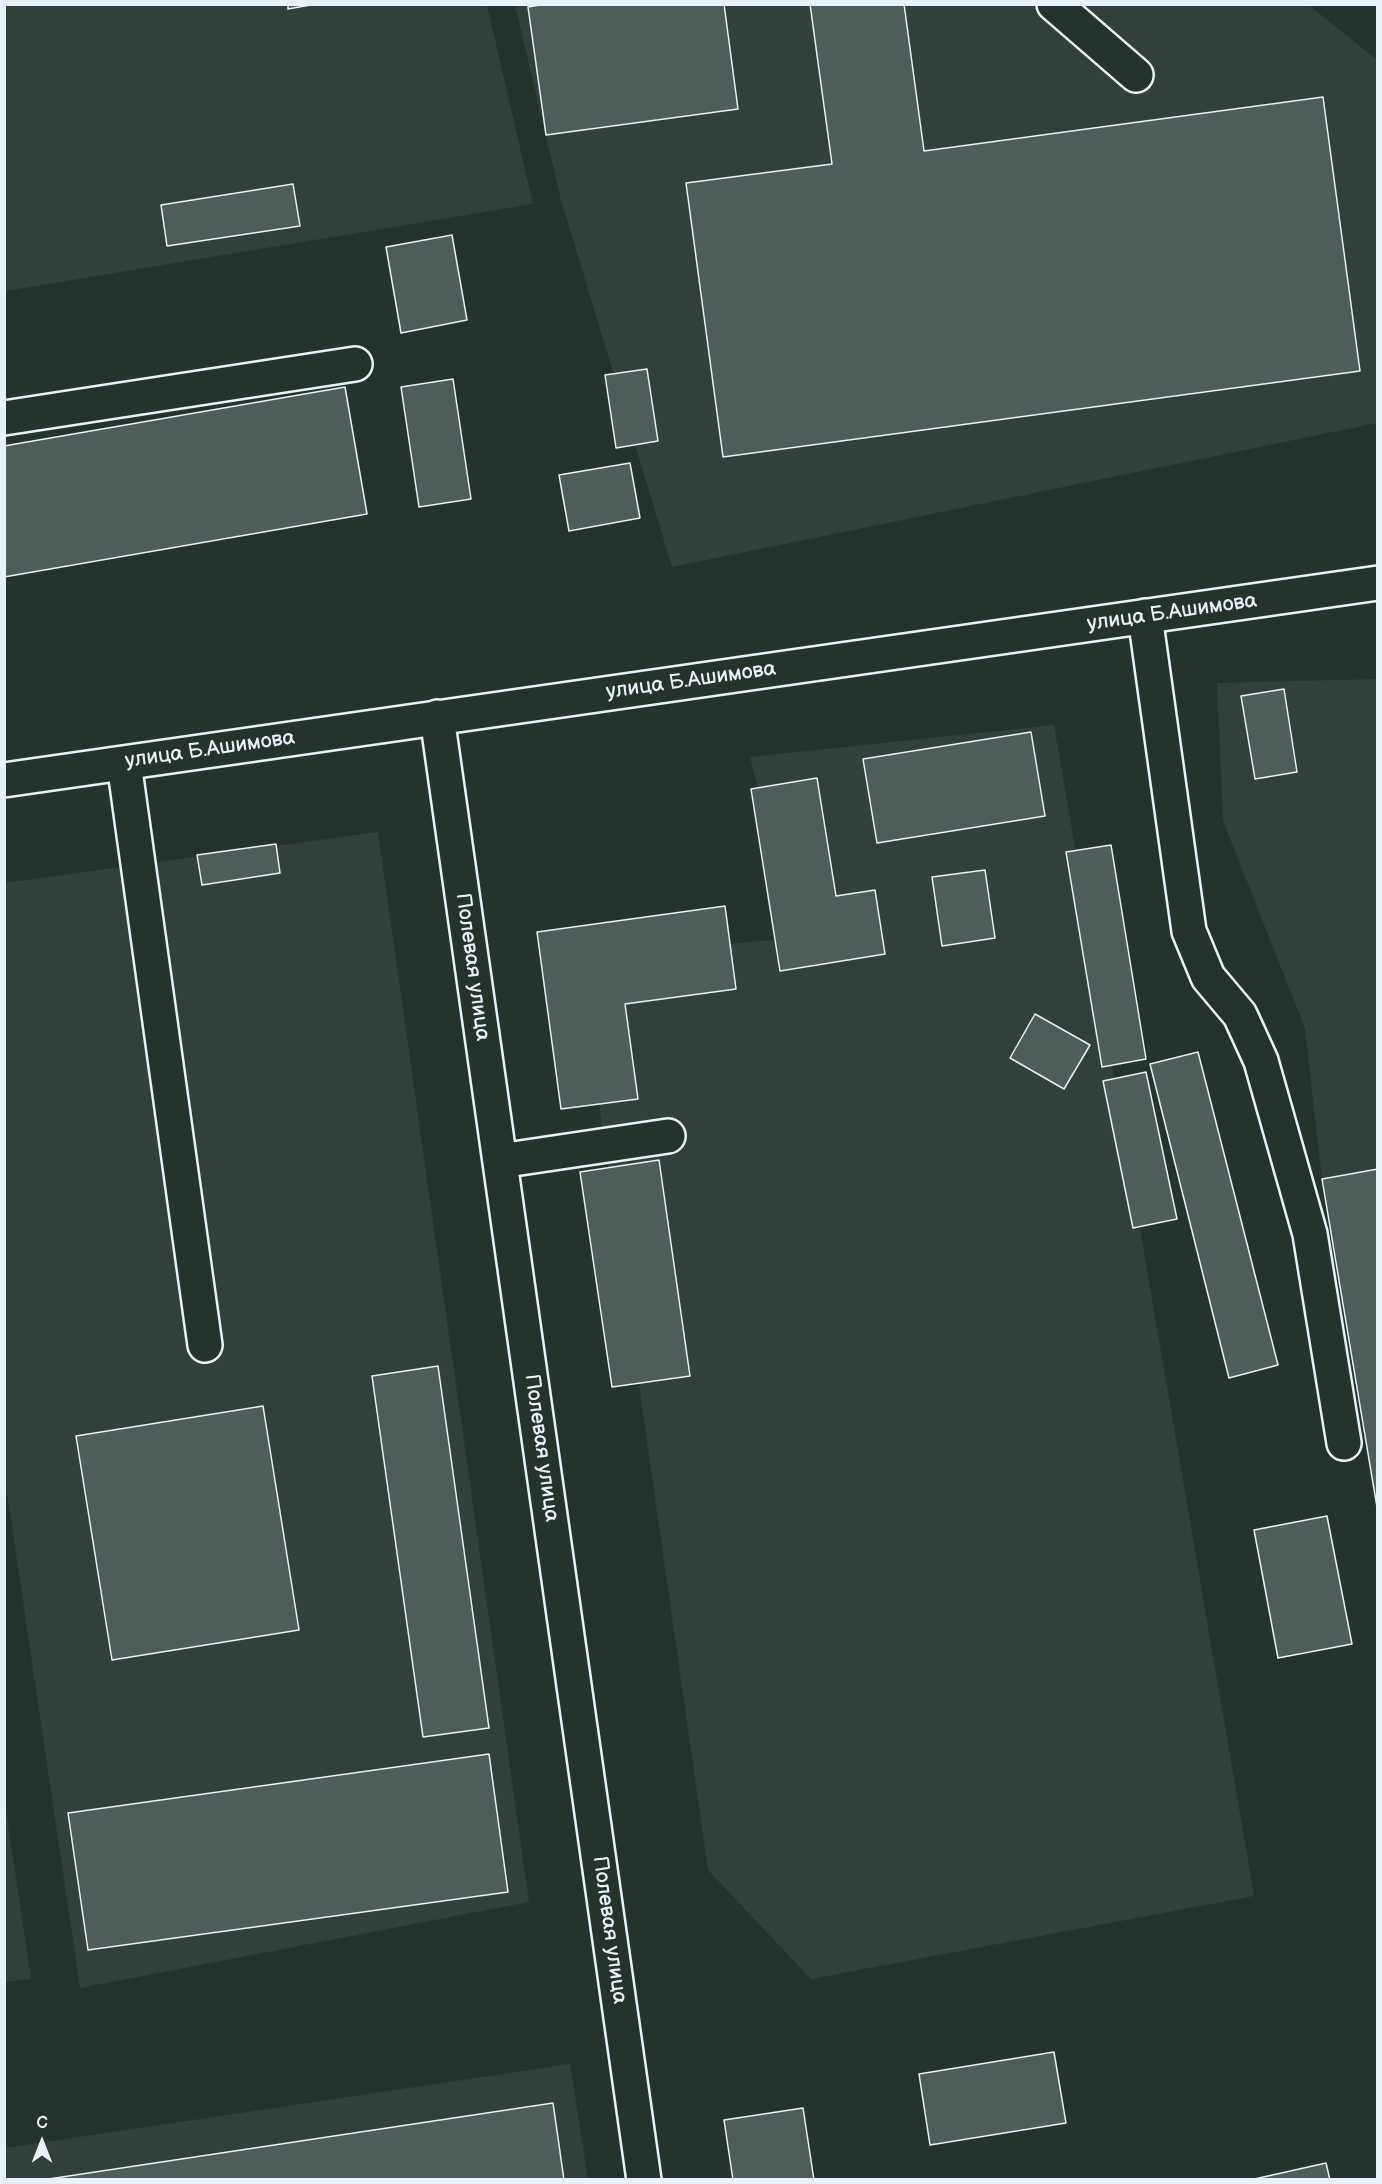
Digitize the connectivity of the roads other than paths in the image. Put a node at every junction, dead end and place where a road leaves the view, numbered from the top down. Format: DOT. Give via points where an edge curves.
graph roads {
  1 [pos="1054,4"];
  2 [pos="1136,75"];
  3 [pos="355,364"];
  4 [pos="4,418"];
  5 [pos="1377,584"];
  6 [pos="1145,616"];
  7 [pos="437,717"];
  8 [pos="124,763"];
  9 [pos="4,780"];
  10 [pos="668,1136"];
  11 [pos="500,1161"];
  12 [pos="205,1345"];
  13 [pos="1344,1443"];
  14 [pos="644,2180"];
  1 -- 2 [label="street"];
  3 -- 4 [label="street"];
  5 -- 6 [label="street, улица Б.Ашимова"];
  6 -- 7 [label="street, улица Б.Ашимова"];
  6 -- 13 [label="street" via="1189,931 1208,977 1240,1016 1261,1061 1310,1234"];
  7 -- 8 [label="street, улица Б.Ашимова"];
  7 -- 11 [label="street, Полевая улица"];
  8 -- 9 [label="street, улица Б.Ашимова"];
  8 -- 12 [label="street"];
  10 -- 11 [label="street"];
  11 -- 14 [label="street, Полевая улица"];
}
